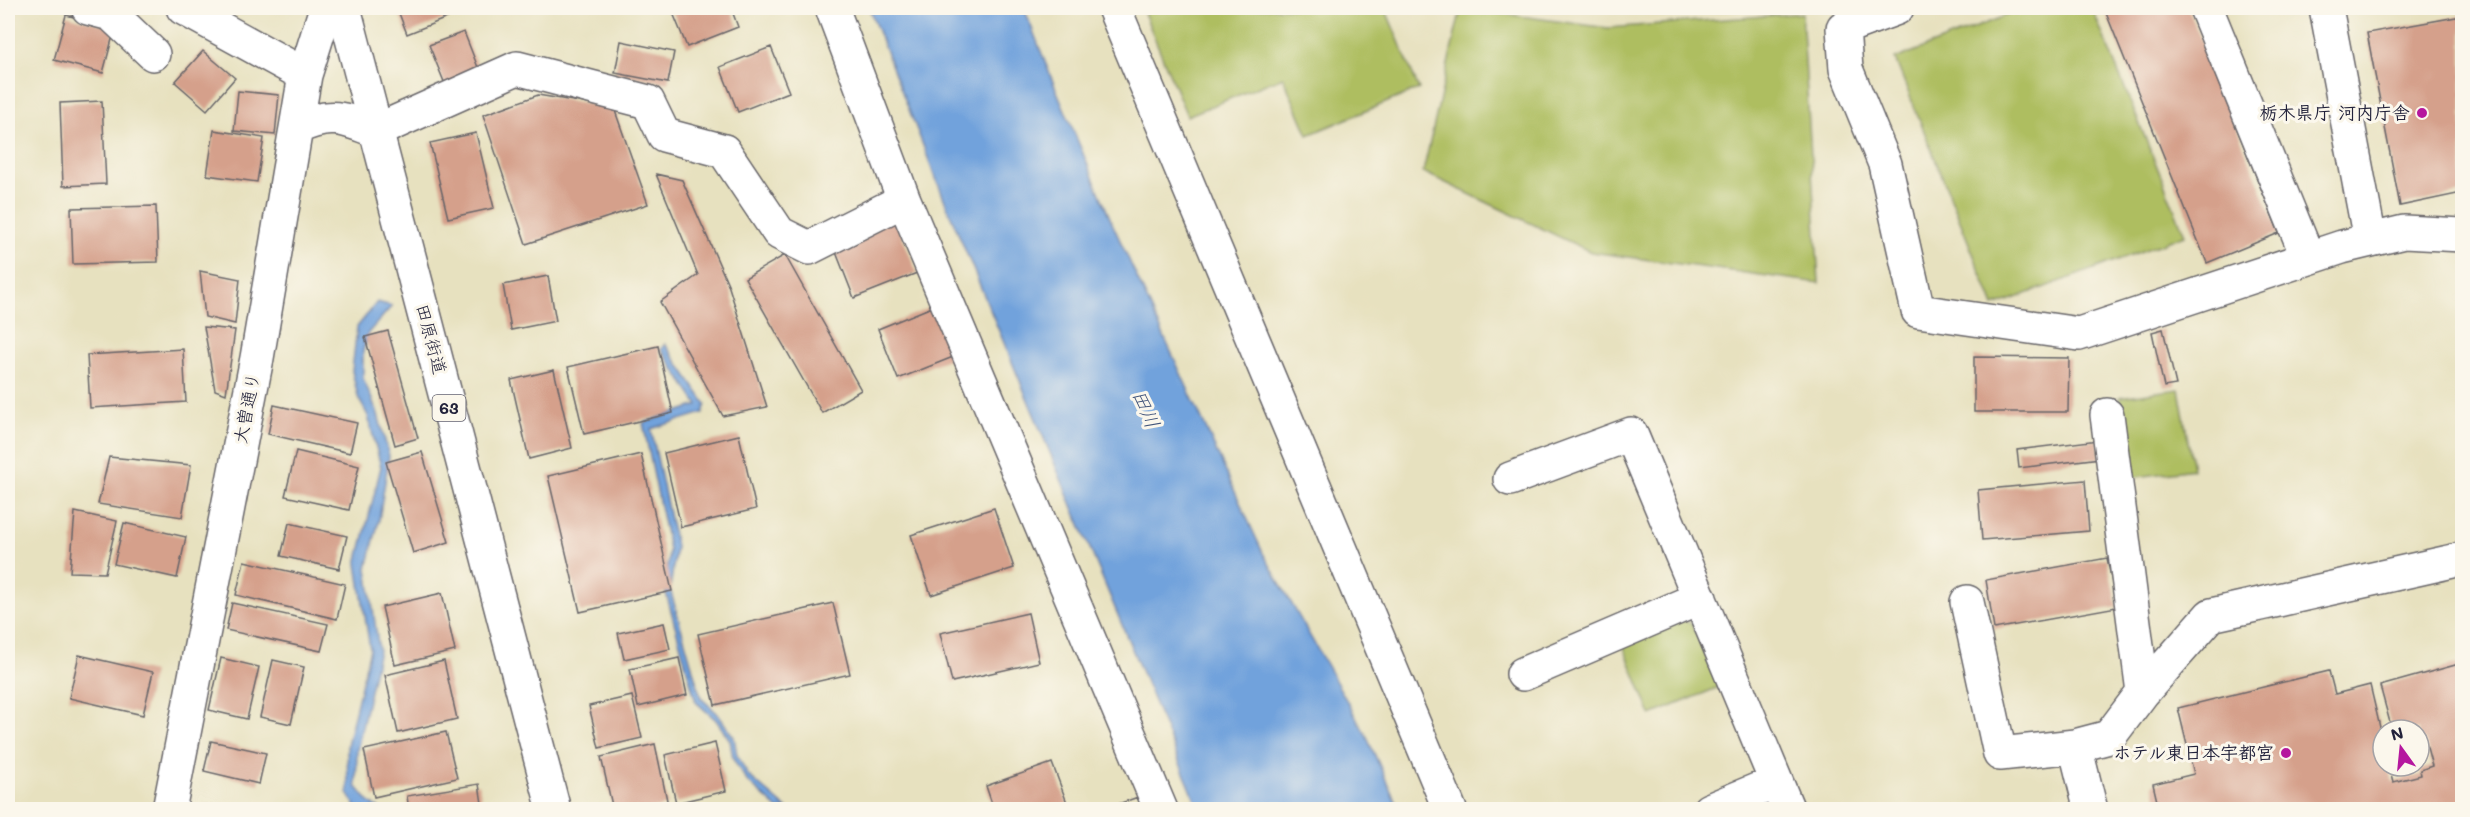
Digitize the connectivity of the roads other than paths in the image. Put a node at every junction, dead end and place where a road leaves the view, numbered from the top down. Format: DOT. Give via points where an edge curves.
graph roads {
  1 [pos="88,8"];
  2 [pos="183,8"];
  3 [pos="326,8"];
  4 [pos="344,8"];
  5 [pos="832,8"];
  6 [pos="1114,8"];
  7 [pos="1898,8"];
  8 [pos="2206,8"];
  9 [pos="2326,8"];
  10 [pos="153,54"];
  11 [pos="305,75"];
  12 [pos="296,128"];
  13 [pos="376,131"];
  14 [pos="904,200"];
  15 [pos="2463,235"];
  16 [pos="2370,240"];
  17 [pos="2308,258"];
  18 [pos="2108,415"];
  19 [pos="1510,479"];
  20 [pos="2463,560"];
  21 [pos="1700,598"];
  22 [pos="1967,602"];
  23 [pos="1523,674"];
  24 [pos="2143,692"];
  25 [pos="2075,746"];
  26 [pos="1782,796"];
  27 [pos="169,810"];
  28 [pos="554,810"];
  29 [pos="1161,810"];
  30 [pos="1450,810"];
  31 [pos="1709,810"];
  32 [pos="2091,810"];
  1 -- 10 [label="street" via="111,14"];
  2 -- 11 [label="street"];
  3 -- 11 [label="street, 大曽通り"];
  4 -- 13 [label="street, 田原街道 / 63"];
  5 -- 14 [label="street"];
  6 -- 30 [label="street"];
  7 -- 17 [label="street" via="1843,28 1846,69 1885,164 1918,311 2079,334"];
  8 -- 17 [label="street"];
  9 -- 16 [label="street"];
  11 -- 12 [label="street, 大曽通り"];
  12 -- 13 [label="street" via="329,117"];
  12 -- 27 [label="street, 大曽通り" via="257,358"];
  13 -- 14 [label="street" via="517,68 648,102 664,135 724,151 779,233 808,248"];
  13 -- 28 [label="street, 田原街道 / 63"];
  14 -- 29 [label="street"];
  15 -- 16 [label="street" via="2404,232"];
  16 -- 17 [label="street"];
  18 -- 24 [label="street"];
  19 -- 21 [label="street" via="1631,434"];
  20 -- 24 [label="street" via="2211,615"];
  21 -- 23 [label="street"];
  21 -- 26 [label="street"];
  22 -- 25 [label="street" via="2000,754"];
  24 -- 25 [label="street" via="2109,737"];
  25 -- 32 [label="street"];
  26 -- 31 [label="street"];
}
